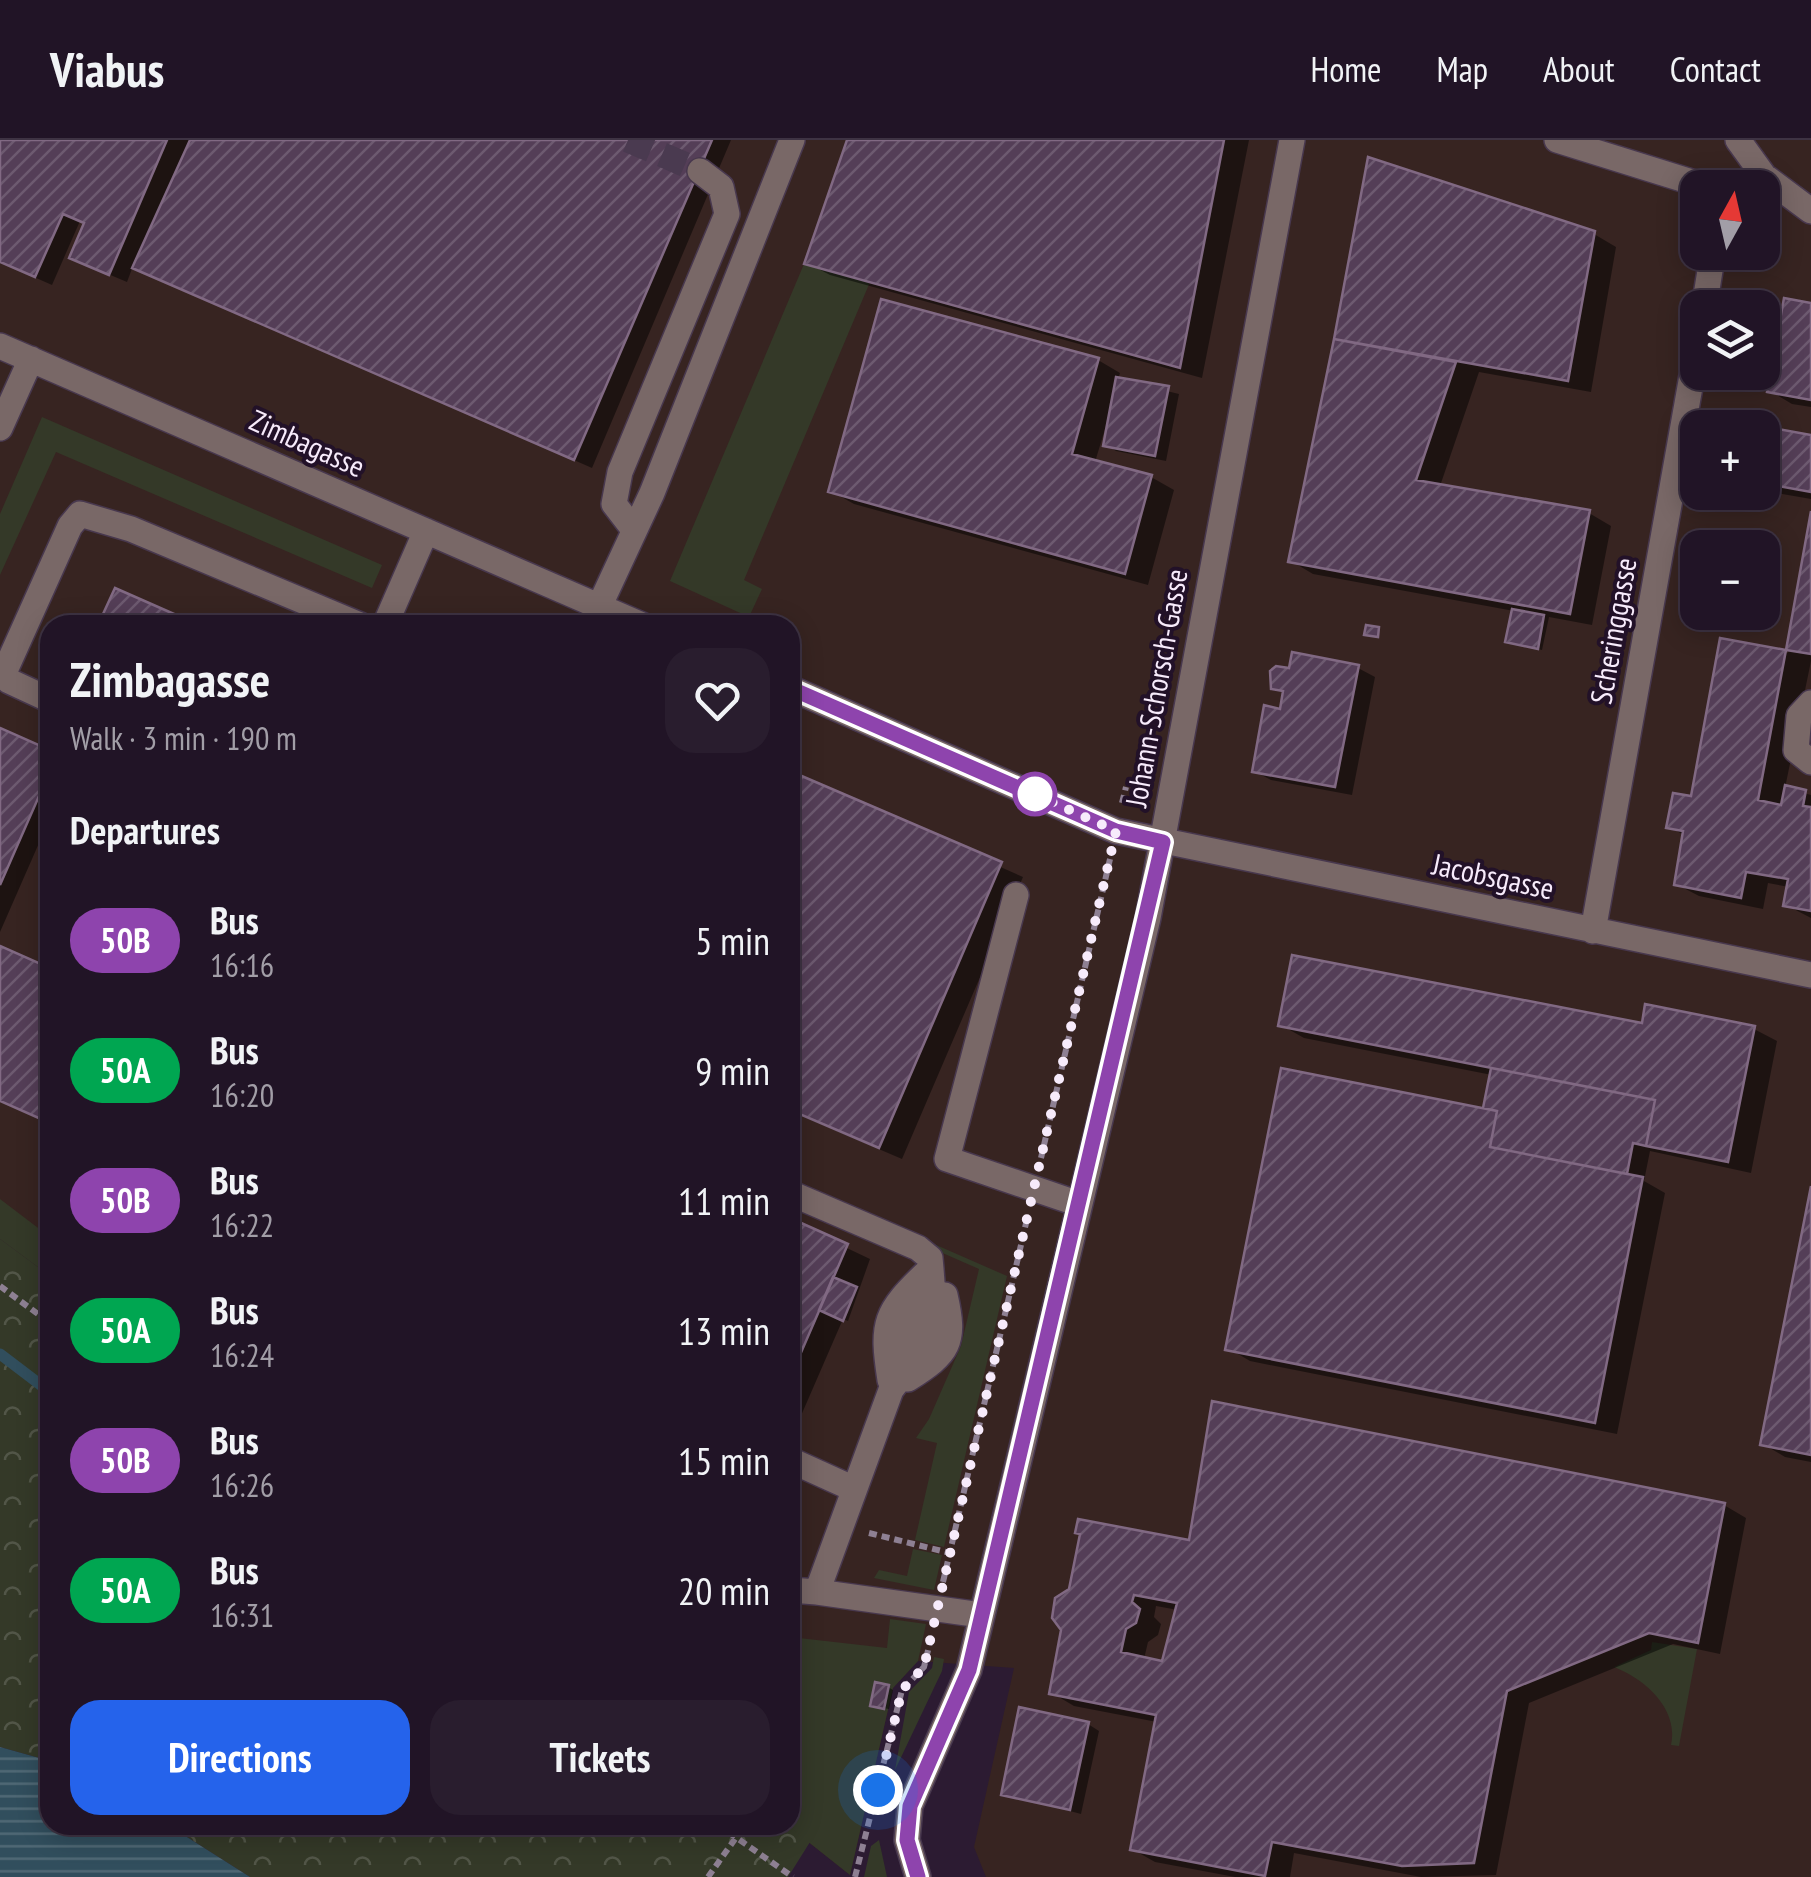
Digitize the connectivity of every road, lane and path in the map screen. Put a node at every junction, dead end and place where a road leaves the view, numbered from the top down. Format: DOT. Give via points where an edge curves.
graph roads {
  1 [pos="792,140"];
  2 [pos="1292,140"];
  3 [pos="1557,140"];
  4 [pos="1738,140"];
  5 [pos="700,171"];
  6 [pos="1680,178"];
  7 [pos="1780,205"];
  8 [pos="1811,212"];
  9 [pos="0,346"];
  10 [pos="31,359"];
  11 [pos="1689,390"];
  12 [pos="0,428"];
  13 [pos="634,530"];
  14 [pos="426,531"];
  15 [pos="599,606"];
  16 [pos="336,615"];
  17 [pos="390,615"];
  18 [pos="619,615"];
  19 [pos="40,695"];
  20 [pos="800,698"];
  21 [pos="1811,703"];
  22 [pos="1811,762"];
  23 [pos="1126,787"];
  24 [pos="1116,831"];
  25 [pos="1163,842"];
  26 [pos="1016,896"];
  27 [pos="1593,931"];
  28 [pos="1811,975"];
  29 [pos="1034,1189"];
  30 [pos="800,1197"];
  31 [pos="1079,1204"];
  32 [pos="931,1268"];
  33 [pos="0,1286"];
  34 [pos="40,1316"];
  35 [pos="891,1390"];
  36 [pos="800,1465"];
  37 [pos="854,1489"];
  38 [pos="840,1526"];
  39 [pos="950,1553"];
  40 [pos="800,1591"];
  41 [pos="818,1592"];
  42 [pos="938,1609"];
  43 [pos="982,1615"];
  44 [pos="730,1835"];
  45 [pos="735,1839"];
  46 [pos="708,1877"];
  47 [pos="793,1877"];
  48 [pos="856,1877"];
  49 [pos="918,1877"];
  1 -- 13 [label="street"];
  2 -- 25 [label="street, Johann-Schorsch-Gasse"];
  3 -- 6 [label="street"];
  4 -- 8 [label="street" via="1764,176"];
  5 -- 13 [label="street" via="720,187 727,214 620,472 614,504"];
  7 -- 8 [label="street"];
  9 -- 10 [label="street, Zimbagasse"];
  10 -- 12 [label="street"];
  10 -- 14 [label="street, Zimbagasse"];
  11 -- 27 [label="street, Scheringgasse"];
  13 -- 15 [label="street"];
  14 -- 15 [label="street, Zimbagasse"];
  14 -- 17 [label="street"];
  15 -- 18 [label="street, Zimbagasse"];
  16 -- 19 [label="street" via="80,514 4,673"];
  20 -- 24 [label="street"];
  21 -- 22 [label="street" via="1799,716 1796,750"];
  23 -- 24 [label="path"];
  24 -- 25 [label="street"];
  24 -- 29 [label="path"];
  25 -- 27 [label="street, Jacobsgasse"];
  25 -- 31 [label="street, Johann-Schorsch-Gasse"];
  26 -- 29 [label="street" via="947,1159"];
  27 -- 28 [label="street, Jacobsgasse"];
  29 -- 31 [label="street"];
  29 -- 39 [label="path"];
  30 -- 32 [label="street" via="918,1248"];
  31 -- 43 [label="street, Johann-Schorsch-Gasse"];
  32 -- 35 [label="street"];
  32 -- 35 [label="street" via="952,1327 940,1359"];
  33 -- 34 [label="path"];
  35 -- 37 [label="street"];
  36 -- 37 [label="street"];
  37 -- 38 [label="street"];
  38 -- 39 [label="path"];
  38 -- 41 [label="street"];
  39 -- 42 [label="path"];
  40 -- 41 [label="street"];
  41 -- 42 [label="street"];
  42 -- 43 [label="street"];
  42 -- 48 [label="path" via="924,1667 902,1690"];
  43 -- 49 [label="street, Johann-Schorsch-Gasse" via="962,1688 910,1806 907,1840"];
  44 -- 45 [label="path"];
  45 -- 46 [label="path"];
  45 -- 47 [label="path"];
}
